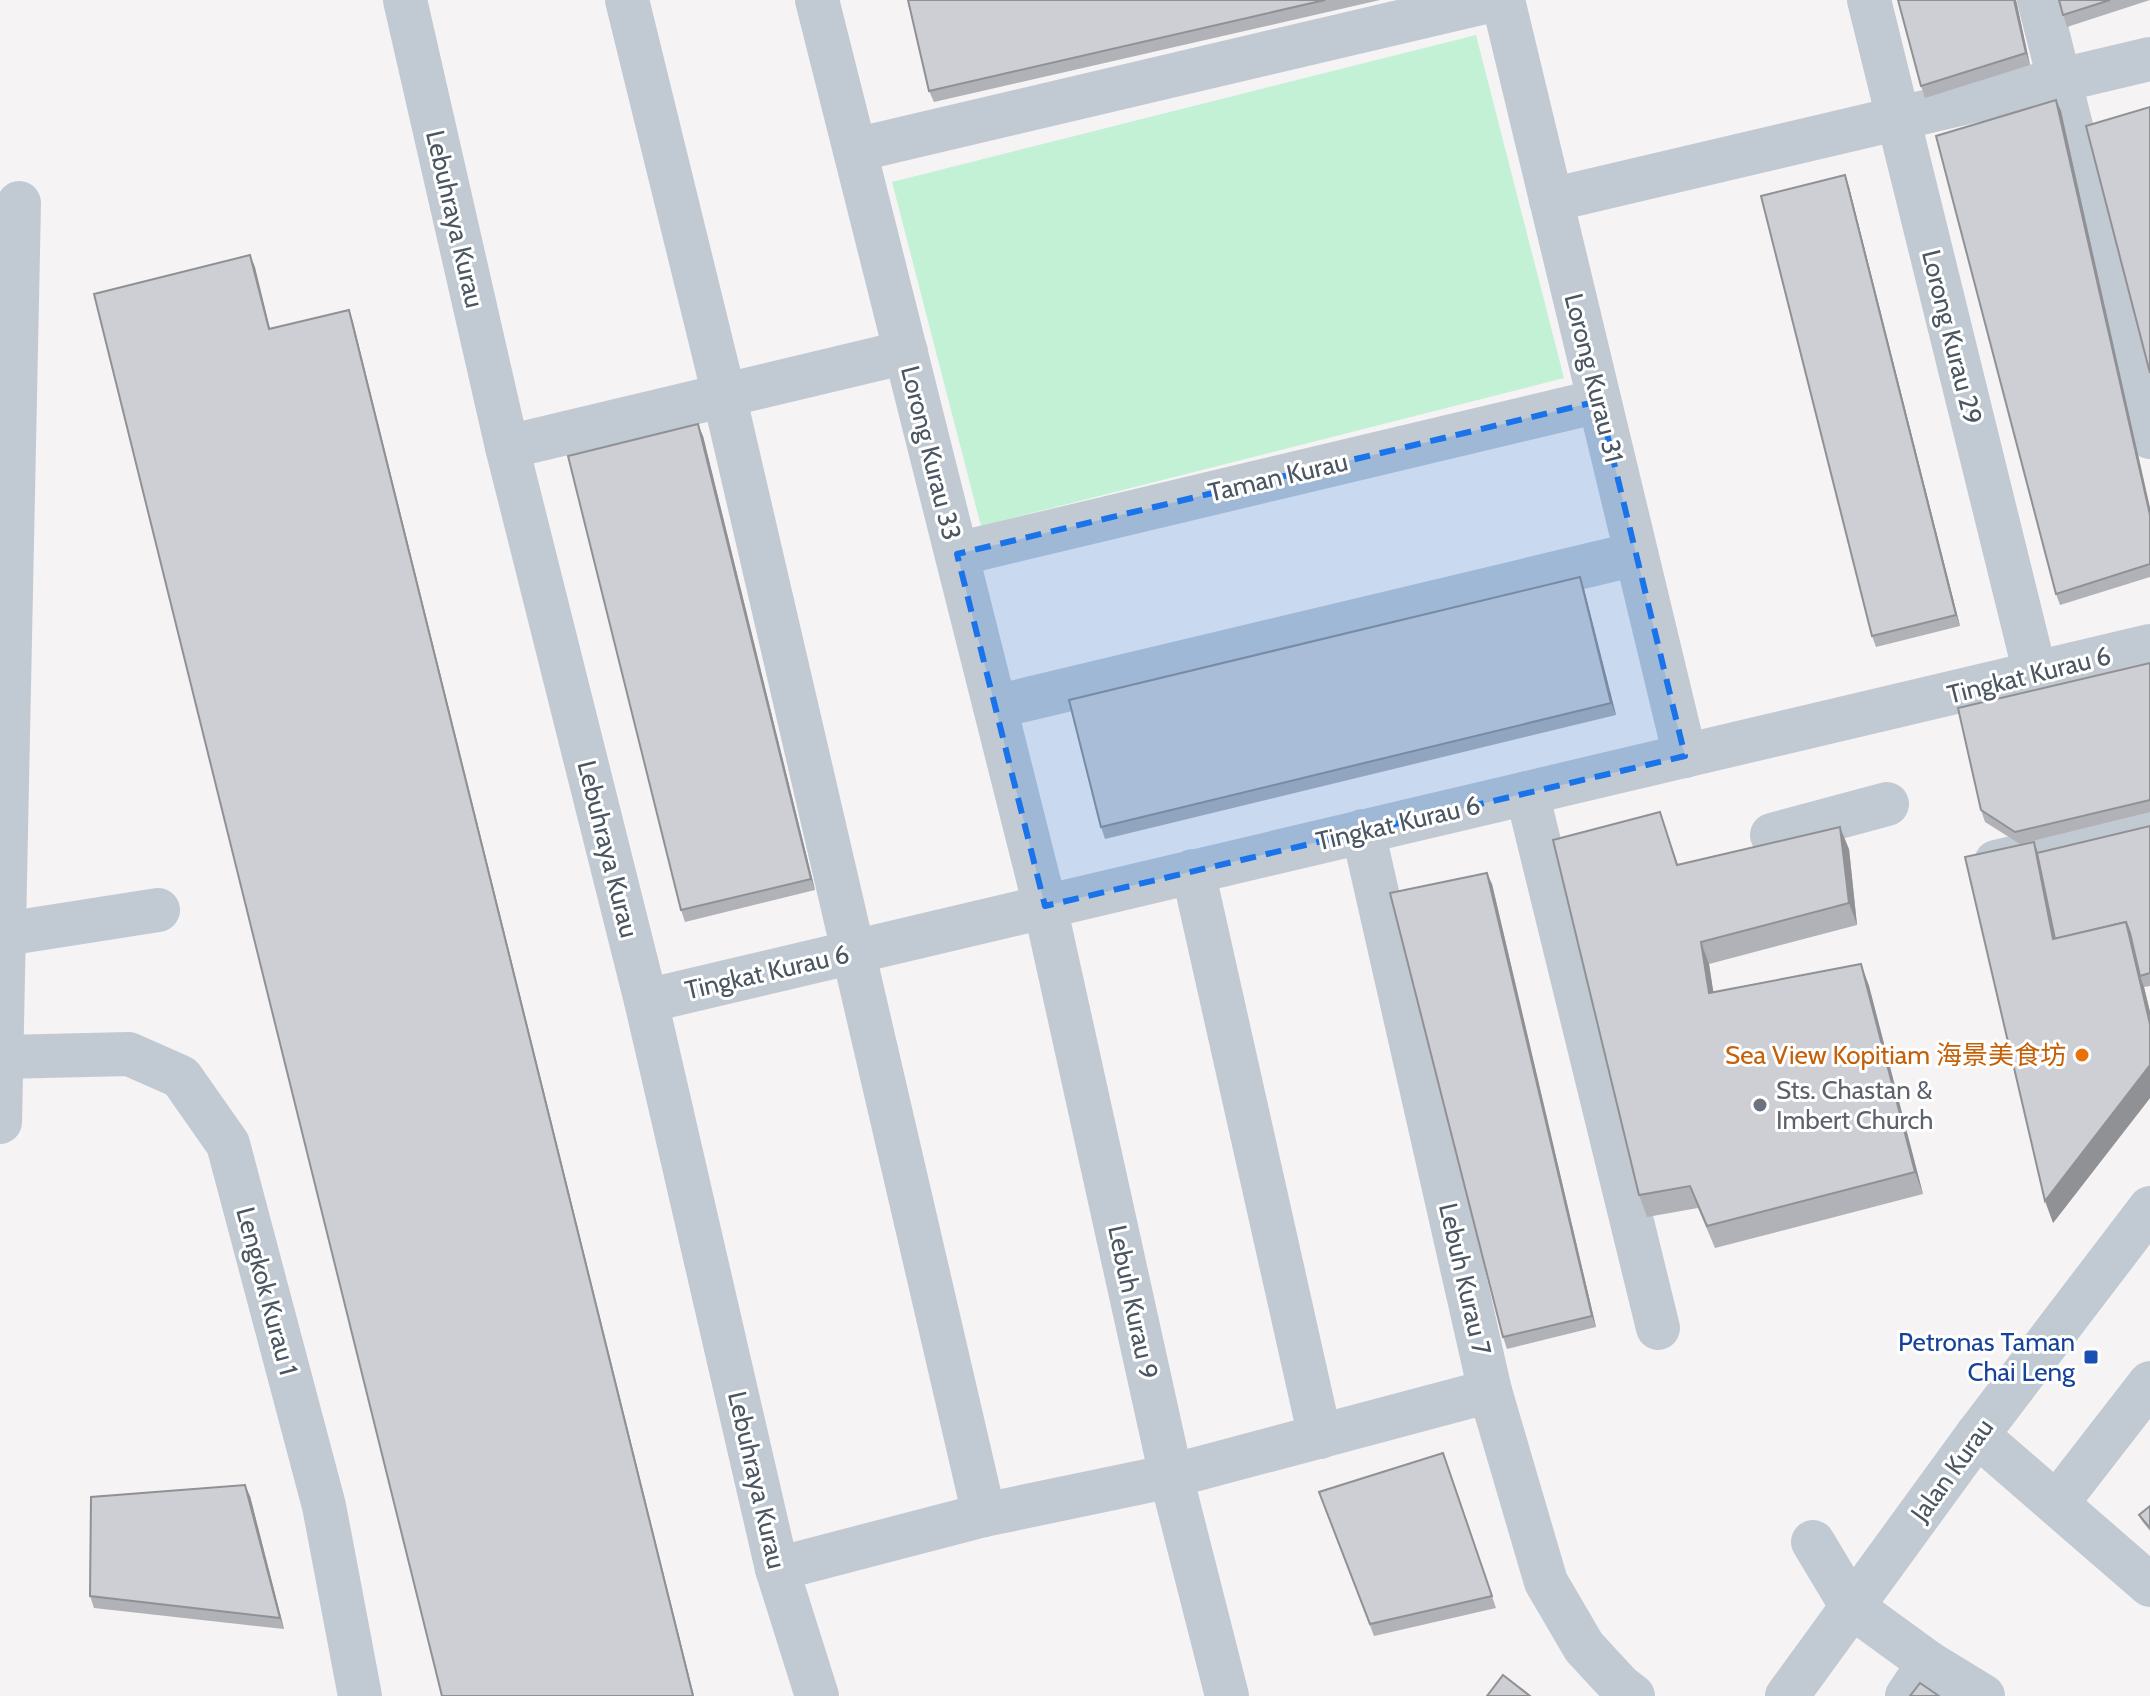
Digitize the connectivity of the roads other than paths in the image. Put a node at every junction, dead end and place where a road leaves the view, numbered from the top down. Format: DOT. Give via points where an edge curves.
graph roads {
  1 [pos="405,0"];
  2 [pos="627,0"];
  3 [pos="817,0"];
  4 [pos="1493,0"];
  5 [pos="1503,0"];
  6 [pos="1869,0"];
  7 [pos="2039,0"];
  8 [pos="2150,59"];
  9 [pos="2060,81"];
  10 [pos="1898,119"];
  11 [pos="855,150"];
  12 [pos="1551,200"];
  13 [pos="19,203"];
  14 [pos="906,352"];
  15 [pos="724,395"];
  16 [pos="1599,401"];
  17 [pos="2150,437"];
  18 [pos="507,447"];
  19 [pos="957,554"];
  20 [pos="1636,554"];
  21 [pos="2150,646"];
  22 [pos="2035,673"];
  23 [pos="995,707"];
  24 [pos="1685,756"];
  25 [pos="1527,793"];
  26 [pos="1887,804"];
  27 [pos="2150,826"];
  28 [pos="1363,831"];
  29 [pos="1772,835"];
  30 [pos="1996,862"];
  31 [pos="1193,871"];
  32 [pos="1045,906"];
  33 [pos="158,910"];
  34 [pos="5,934"];
  35 [pos="854,951"];
  36 [pos="646,1001"];
  37 [pos="3,1057"];
  38 [pos="0,1122"];
  39 [pos="2150,1208"];
  40 [pos="1658,1328"];
  41 [pos="2150,1383"];
  42 [pos="1490,1391"];
  43 [pos="1977,1435"];
  44 [pos="1320,1437"];
  45 [pos="1171,1476"];
  46 [pos="2057,1503"];
  47 [pos="984,1515"];
  48 [pos="1813,1542"];
  49 [pos="777,1569"];
  50 [pos="2150,1585"];
  51 [pos="1852,1607"];
  52 [pos="1918,1680"];
  53 [pos="360,1696"];
  54 [pos="817,1696"];
  55 [pos="1227,1696"];
  56 [pos="1633,1696"];
  57 [pos="1787,1696"];
  58 [pos="1983,1696"];
  1 -- 18 [label="street, Lebuhraya Kurau"];
  2 -- 15 [label="street"];
  3 -- 11 [label="street, Lorong Kurau 33"];
  4 -- 11 [label="street"];
  5 -- 12 [label="street, Lorong Kurau 31"];
  6 -- 10 [label="street, Lorong Kurau 29"];
  7 -- 9 [label="street"];
  8 -- 9 [label="street"];
  9 -- 10 [label="street"];
  9 -- 17 [label="street"];
  10 -- 12 [label="street"];
  10 -- 22 [label="street, Lorong Kurau 29"];
  11 -- 14 [label="street, Lorong Kurau 33"];
  12 -- 16 [label="street, Lorong Kurau 31"];
  13 -- 34 [label="street"];
  14 -- 15 [label="street"];
  14 -- 19 [label="street, Lorong Kurau 33"];
  15 -- 18 [label="street"];
  15 -- 35 [label="street"];
  16 -- 19 [label="street, Taman Kurau"];
  16 -- 20 [label="street, Lorong Kurau 31"];
  18 -- 36 [label="street, Lebuhraya Kurau"];
  19 -- 23 [label="street, Lorong Kurau 33"];
  20 -- 23 [label="street"];
  20 -- 24 [label="street, Lorong Kurau 31"];
  21 -- 22 [label="street, Tingkat Kurau 6"];
  22 -- 24 [label="street, Tingkat Kurau 6"];
  23 -- 32 [label="street, Lorong Kurau 33"];
  24 -- 25 [label="street, Tingkat Kurau 6"];
  25 -- 28 [label="street, Tingkat Kurau 6"];
  25 -- 40 [label="street"];
  26 -- 29 [label="street"];
  27 -- 30 [label="street"];
  28 -- 31 [label="street, Tingkat Kurau 6"];
  28 -- 42 [label="street, Lebuh Kurau 7"];
  31 -- 32 [label="street, Tingkat Kurau 6"];
  31 -- 44 [label="street"];
  32 -- 35 [label="street, Tingkat Kurau 6"];
  32 -- 45 [label="street, Lebuh Kurau 9"];
  33 -- 34 [label="street"];
  34 -- 37 [label="street"];
  35 -- 36 [label="street, Tingkat Kurau 6"];
  35 -- 47 [label="street"];
  36 -- 49 [label="street, Lebuhraya Kurau"];
  37 -- 38 [label="street"];
  37 -- 53 [label="street, Lengkok Kurau 1" via="129,1054 181,1077 228,1144 324,1506"];
  39 -- 43 [label="street, Jalan Kurau"];
  41 -- 46 [label="street"];
  42 -- 44 [label="street"];
  42 -- 56 [label="street, Lebuh Kurau 7" via="1546,1582 1584,1647"];
  43 -- 46 [label="street"];
  43 -- 51 [label="street, Jalan Kurau"];
  44 -- 45 [label="street"];
  45 -- 47 [label="street"];
  45 -- 55 [label="street, Lebuh Kurau 9"];
  46 -- 50 [label="street"];
  47 -- 49 [label="street"];
  48 -- 51 [label="street"];
  49 -- 54 [label="street, Lebuhraya Kurau"];
  51 -- 52 [label="street"];
  51 -- 57 [label="street, Jalan Kurau"];
  52 -- 58 [label="street"];
}
